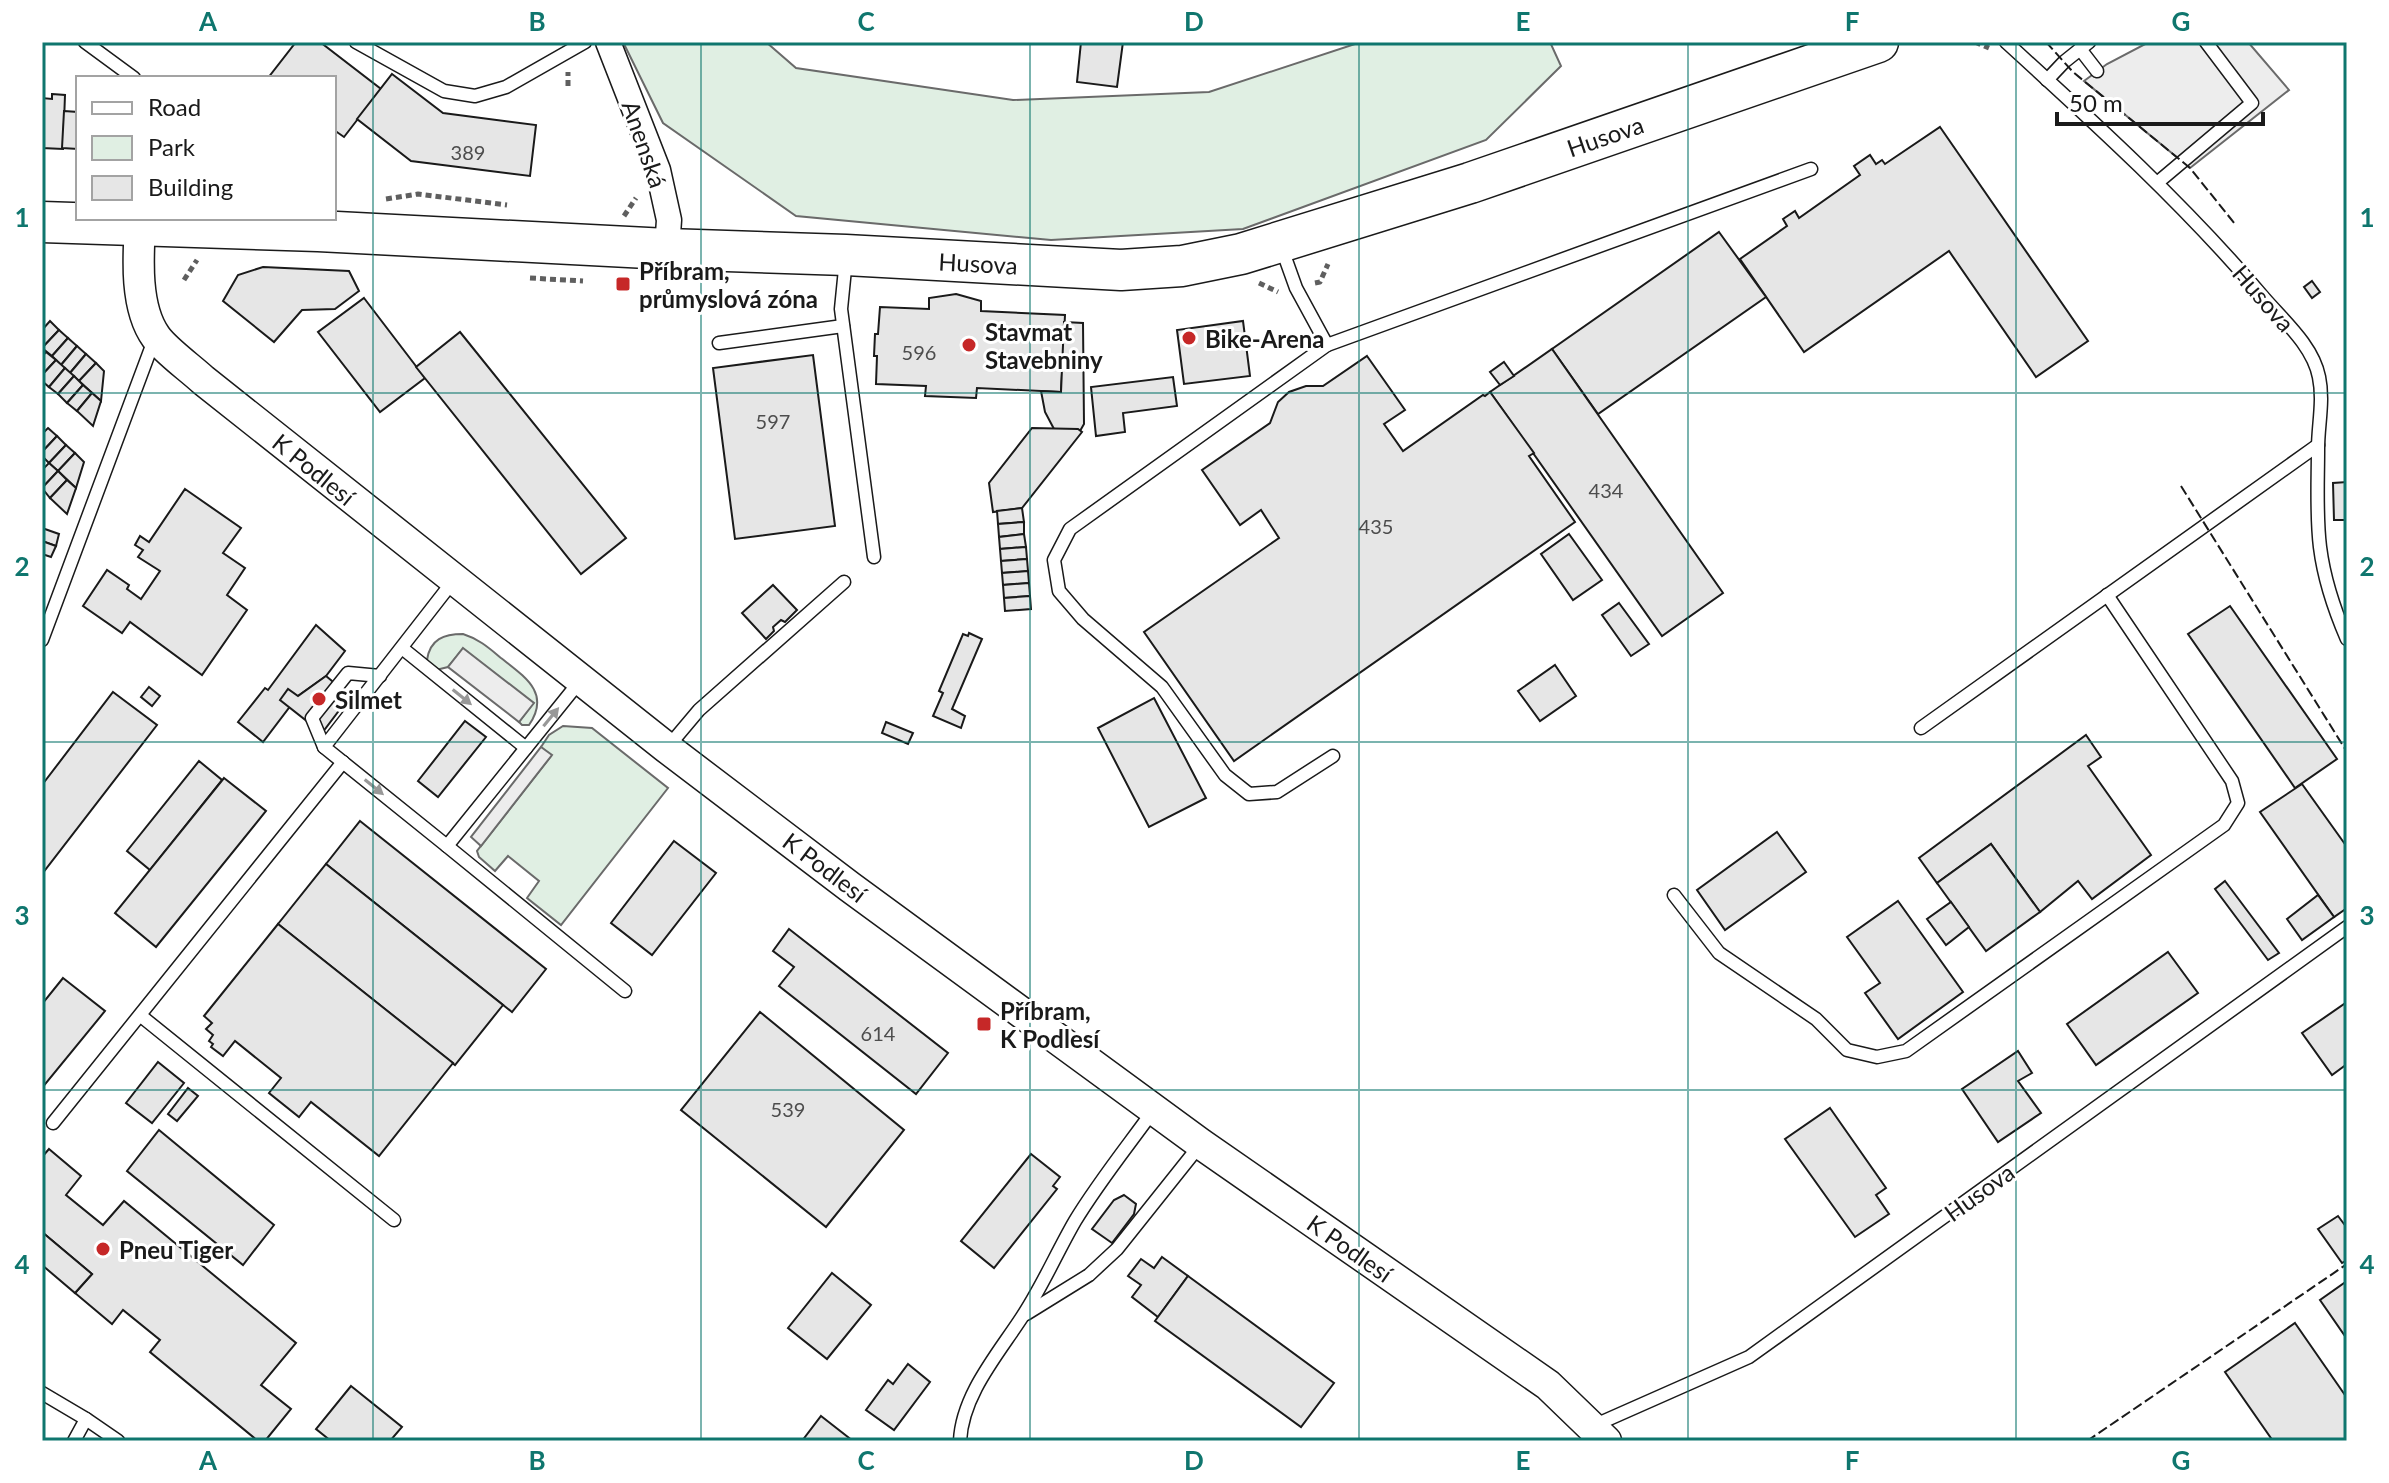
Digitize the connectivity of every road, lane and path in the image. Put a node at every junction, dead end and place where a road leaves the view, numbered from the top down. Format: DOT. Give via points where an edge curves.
graph roads {
  1 [pos="85,42"];
  2 [pos="356,42"];
  3 [pos="585,42"];
  4 [pos="608,42"];
  5 [pos="1876,42"];
  6 [pos="1975,42"];
  7 [pos="2006,42"];
  8 [pos="2206,42"];
  9 [pos="2084,46"];
  10 [pos="1992,49"];
  11 [pos="576,64"];
  12 [pos="2097,71"];
  13 [pos="131,76"];
  14 [pos="2047,80"];
  15 [pos="568,86"];
  16 [pos="1811,169"];
  17 [pos="2157,183"];
  18 [pos="636,192"];
  19 [pos="373,201"];
  20 [pos="517,207"];
  21 [pos="42,222"];
  22 [pos="613,222"];
  23 [pos="140,224"];
  24 [pos="313,225"];
  25 [pos="1280,242"];
  26 [pos="667,249"];
  27 [pos="846,255"];
  28 [pos="843,326"];
  29 [pos="156,337"];
  30 [pos="719,343"];
  31 [pos="1327,345"];
  32 [pos="2318,445"];
  33 [pos="874,557"];
  34 [pos="454,580"];
  35 [pos="844,582"];
  36 [pos="2107,595"];
  37 [pos="2347,639"];
  38 [pos="42,640"];
  39 [pos="402,648"];
  40 [pos="380,676"];
  41 [pos="581,679"];
  42 [pos="1921,728"];
  43 [pos="324,747"];
  44 [pos="526,748"];
  45 [pos="667,748"];
  46 [pos="1333,756"];
  47 [pos="343,762"];
  48 [pos="447,846"];
  49 [pos="1674,895"];
  50 [pos="2347,927"];
  51 [pos="625,991"];
  52 [pos="141,1016"];
  53 [pos="1154,1109"];
  54 [pos="53,1123"];
  55 [pos="1201,1144"];
  56 [pos="394,1220"];
  57 [pos="1023,1316"];
  58 [pos="42,1393"];
  59 [pos="86,1419"];
  60 [pos="1600,1434"];
  61 [pos="74,1441"];
  62 [pos="118,1441"];
  63 [pos="960,1441"];
  1 -- 13 [label="lane"];
  2 -- 3 [label="lane" via="444,91 475,96 506,87"];
  4 -- 26 [label="street, Anenská" via="658,170 669,220"];
  5 -- 25 [label="main road, Husova" via="1470,183"];
  6 -- 10 [label="path"];
  7 -- 14 [label="lane, Husova"];
  8 -- 17 [label="lane" via="2252,103"];
  9 -- 12 [label="lane"];
  9 -- 14 [label="lane"];
  11 -- 15 [label="path" via="567,73"];
  14 -- 17 [label="lane, Husova"];
  16 -- 31 [label="lane"];
  17 -- 32 [label="lane, Husova" via="2303,343 2319,375"];
  18 -- 22 [label="path" via="624,217"];
  19 -- 20 [label="path" via="418,194"];
  21 -- 23 [label="main road, Husova"];
  23 -- 24 [label="main road, Husova"];
  23 -- 29 [label="street, K Podlesí" via="138,275"];
  24 -- 26 [label="main road, Husova"];
  25 -- 27 [label="main road, Husova" via="1182,266 1121,270"];
  25 -- 31 [label="lane" via="1296,288"];
  26 -- 27 [label="main road, Husova"];
  27 -- 28 [label="lane"];
  28 -- 30 [label="lane"];
  28 -- 33 [label="lane"];
  29 -- 34 [label="street, K Podlesí"];
  29 -- 38 [label="lane"];
  31 -- 46 [label="lane" via="1070,529 1054,560 1059,591 1083,619 1162,687 1225,775 1249,794 1277,792"];
  32 -- 36 [label="lane"];
  32 -- 37 [label="lane, Husova" via="2320,545 2332,604"];
  34 -- 39 [label="lane"];
  34 -- 41 [label="street, K Podlesí"];
  35 -- 45 [label="lane" via="699,710"];
  36 -- 42 [label="lane"];
  36 -- 49 [label="lane" via="2232,781 2238,803 2224,825 1906,1051 1877,1057 1847,1050 1816,1019 1719,953"];
  39 -- 40 [label="lane"];
  39 -- 44 [label="lane, one-way"];
  40 -- 43 [label="lane"];
  40 -- 43 [label="lane" via="348,673 312,718"];
  44 -- 41 [label="lane, one-way"];
  41 -- 45 [label="street, K Podlesí"];
  43 -- 47 [label="lane"];
  44 -- 48 [label="lane"];
  45 -- 53 [label="street, K Podlesí"];
  47 -- 48 [label="lane, one-way"];
  47 -- 52 [label="lane"];
  48 -- 51 [label="lane"];
  50 -- 60 [label="lane, Husova" via="1749,1357"];
  52 -- 54 [label="lane"];
  52 -- 56 [label="lane"];
  53 -- 55 [label="street, K Podlesí"];
  53 -- 57 [label="lane" via="1077,1219"];
  55 -- 57 [label="lane" via="1117,1249 1089,1275"];
  55 -- 60 [label="street, K Podlesí" via="1548,1385"];
  57 -- 63 [label="lane" via="988,1365"];
  58 -- 59 [label="lane"];
  59 -- 61 [label="lane"];
  59 -- 62 [label="lane"];
}
